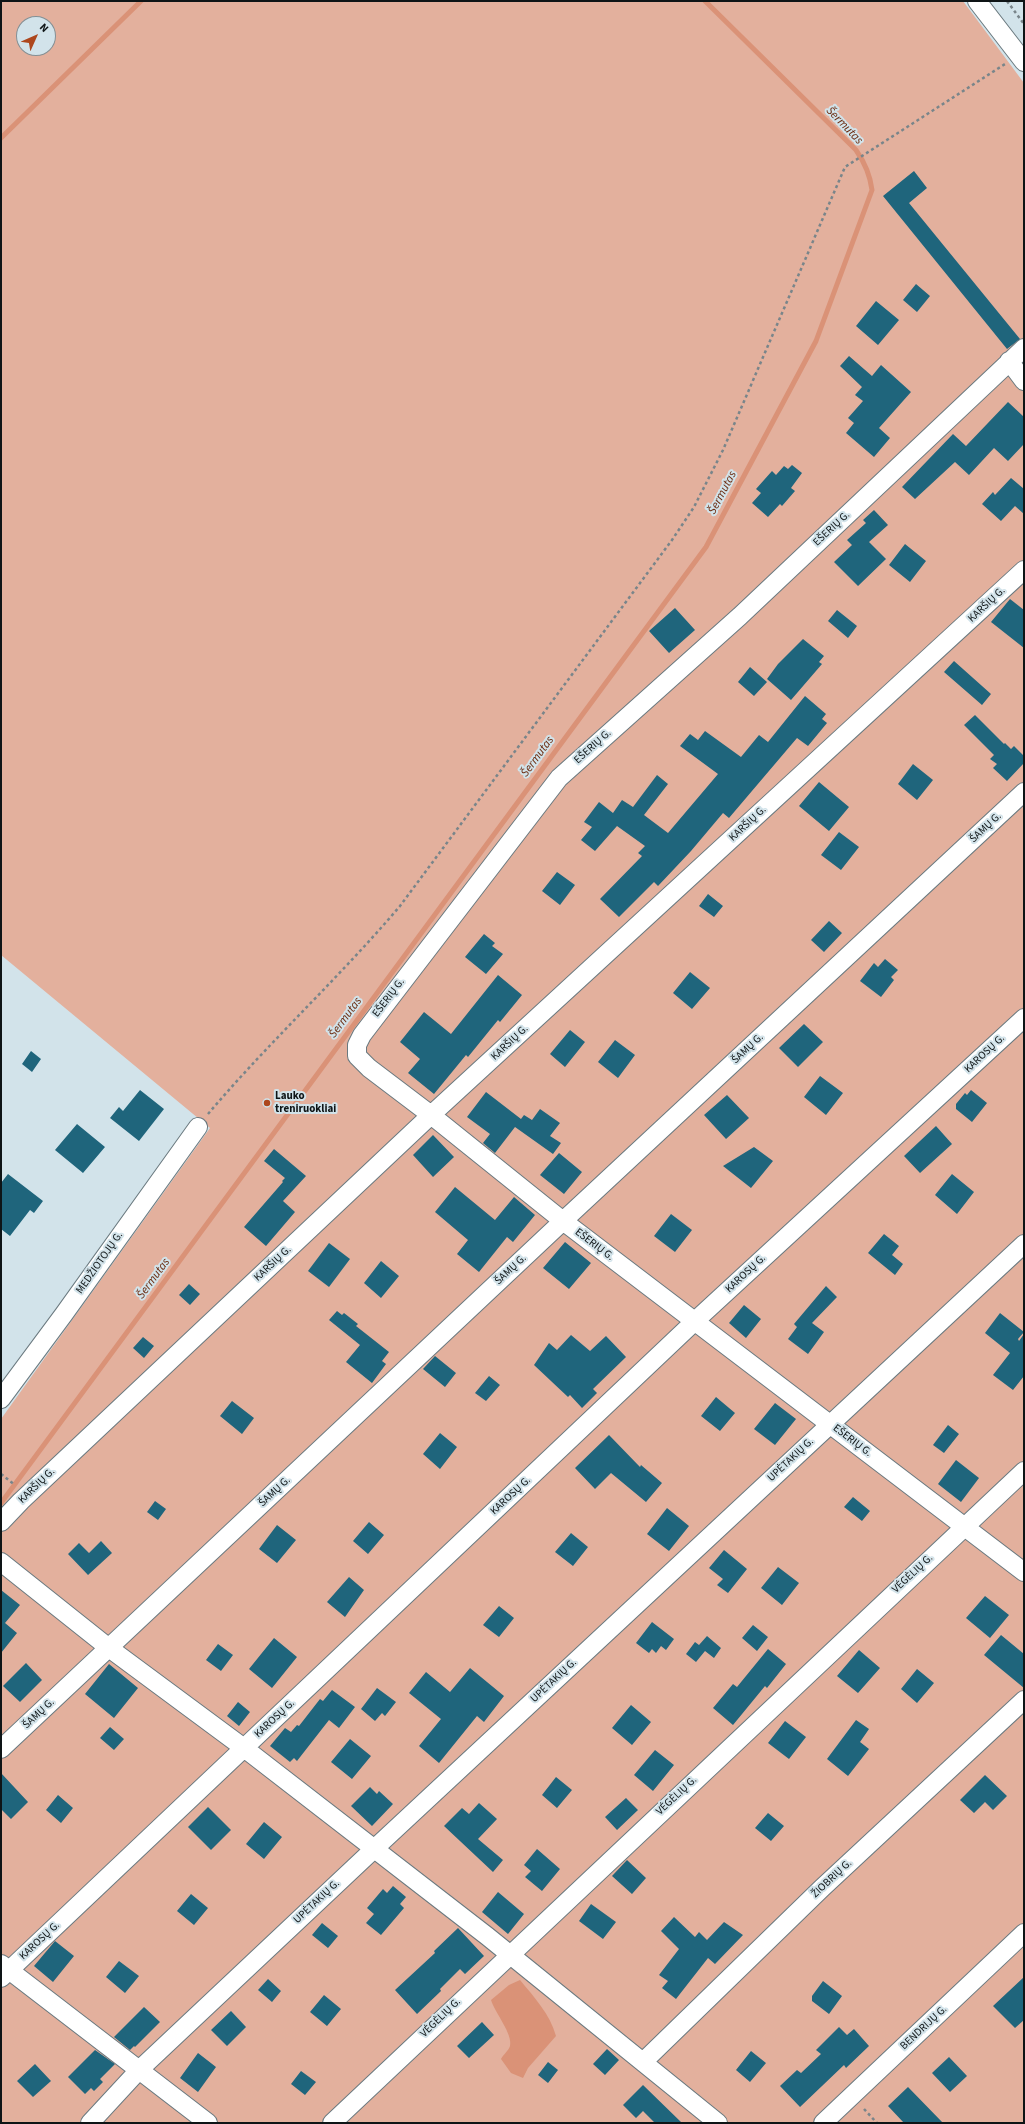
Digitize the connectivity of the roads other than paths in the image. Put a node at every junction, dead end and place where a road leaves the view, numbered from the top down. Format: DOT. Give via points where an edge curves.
graph roads {
  1 [pos="977,1"];
  2 [pos="1021,59"];
  3 [pos="1024,348"];
  4 [pos="1009,361"];
  5 [pos="1024,381"];
  6 [pos="1024,570"];
  7 [pos="1024,792"];
  8 [pos="1024,1018"];
  9 [pos="431,1115"];
  10 [pos="198,1127"];
  11 [pos="562,1221"];
  12 [pos="1024,1244"];
  13 [pos="695,1322"];
  14 [pos="1,1399"];
  15 [pos="829,1424"];
  16 [pos="1024,1471"];
  17 [pos="1,1522"];
  18 [pos="964,1527"];
  19 [pos="1,1562"];
  20 [pos="1024,1572"];
  21 [pos="108,1648"];
  22 [pos="1024,1700"];
  23 [pos="244,1748"];
  24 [pos="1,1750"];
  25 [pos="374,1849"];
  26 [pos="1024,1933"];
  27 [pos="509,1954"];
  28 [pos="4,1970"];
  29 [pos="643,2062"];
  30 [pos="140,2070"];
  31 [pos="90,2123"];
  32 [pos="208,2123"];
  33 [pos="332,2123"];
  34 [pos="718,2123"];
  35 [pos="823,2123"];
  1 -- 2 [label="street"];
  3 -- 4 [label="street, EŠERIŲ G."];
  4 -- 5 [label="street"];
  4 -- 9 [label="street, EŠERIŲ G." via="740,616 559,778 401,982 362,1035 357,1045 357,1056"];
  6 -- 9 [label="street, KARŠIŲ G."];
  7 -- 11 [label="street, ŠAMŲ G."];
  8 -- 13 [label="street, KAROSŲ G."];
  9 -- 11 [label="street, EŠERIŲ G."];
  9 -- 17 [label="street, KARŠIŲ G."];
  10 -- 14 [label="street, MEDŽIOTOJŲ G."];
  11 -- 13 [label="street, EŠERIŲ G."];
  11 -- 21 [label="street, ŠAMŲ G."];
  12 -- 15 [label="street, UPĖTAKIŲ G."];
  13 -- 15 [label="street, EŠERIŲ G."];
  13 -- 23 [label="street, KAROSŲ G."];
  15 -- 18 [label="street, EŠERIŲ G."];
  15 -- 25 [label="street, UPĖTAKIŲ G."];
  16 -- 18 [label="street, VĖGĖLIŲ G."];
  18 -- 20 [label="street, EŠERIŲ G."];
  18 -- 27 [label="street, VĖGĖLIŲ G."];
  19 -- 21 [label="street"];
  21 -- 23 [label="street"];
  21 -- 24 [label="street, ŠAMŲ G."];
  22 -- 29 [label="street, ŽIOBRIŲ G." via="822,1888"];
  23 -- 25 [label="street"];
  23 -- 28 [label="street, KAROSŲ G."];
  25 -- 27 [label="street"];
  25 -- 30 [label="street, UPĖTAKIŲ G."];
  26 -- 35 [label="street, BENDRIJŲ G."];
  27 -- 29 [label="street"];
  27 -- 33 [label="street, VĖGĖLIŲ G."];
  28 -- 30 [label="street"];
  29 -- 34 [label="street"];
  30 -- 31 [label="street, UPĖTAKIŲ G."];
  30 -- 32 [label="street"];
}
